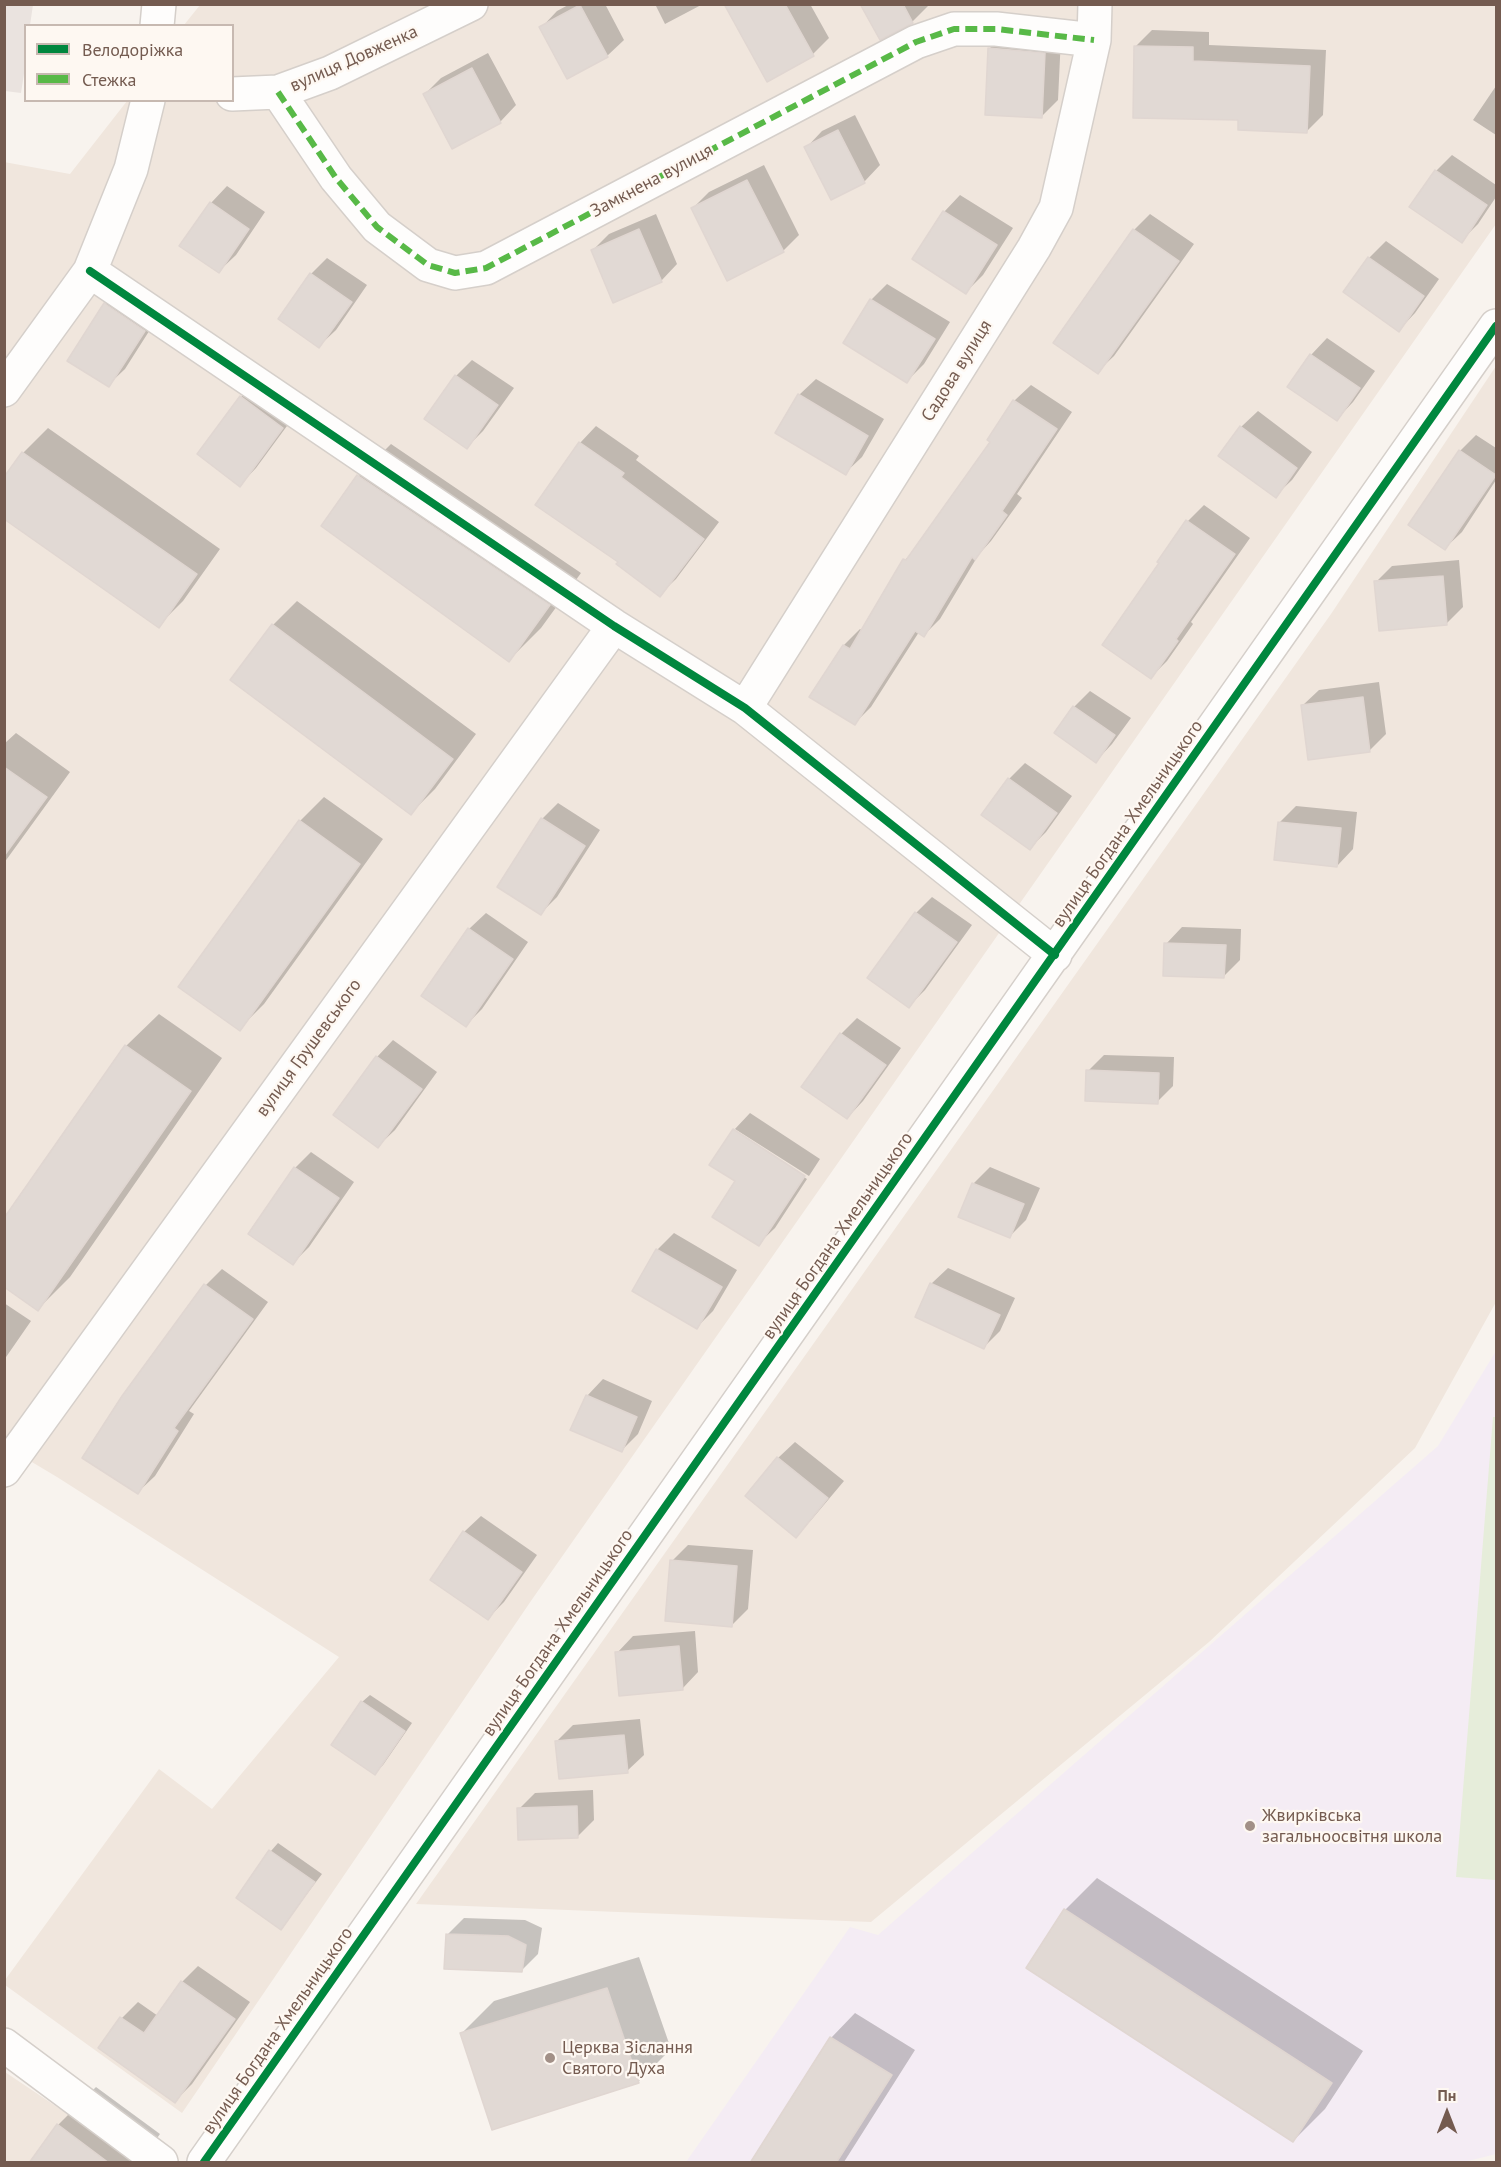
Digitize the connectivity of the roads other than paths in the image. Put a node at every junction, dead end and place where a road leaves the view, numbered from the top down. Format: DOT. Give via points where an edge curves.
graph roads {
  1 [pos="159,4"];
  2 [pos="471,4"];
  3 [pos="1095,4"];
  4 [pos="158,24"];
  5 [pos="1094,40"];
  6 [pos="278,92"];
  7 [pos="234,94"];
  8 [pos="148,102"];
  9 [pos="90,271"];
  10 [pos="1497,326"];
  11 [pos="4,390"];
  12 [pos="614,626"];
  13 [pos="745,708"];
  14 [pos="1055,955"];
  15 [pos="4,1470"];
  16 [pos="4,2045"];
  17 [pos="161,2163"];
  18 [pos="204,2163"];
  1 -- 4 [label="street"];
  2 -- 6 [label="street, вулиця Довженка" via="330,73"];
  3 -- 5 [label="street, Садова вулиця"];
  5 -- 6 [label="street, Замкнена вулиця" via="996,29 954,29 916,42 486,268 455,273 428,265 377,227 336,178"];
  5 -- 13 [label="street, Садова вулиця" via="1056,208"];
  6 -- 7 [label="street, вулиця Довженка"];
  8 -- 9 [label="street" via="131,169"];
  9 -- 11 [label="street"];
  9 -- 12 [label="street"];
  10 -- 14 [label="street, вулиця Богдана Хмельницького"];
  12 -- 13 [label="street"];
  12 -- 15 [label="street, вулиця Грушевського"];
  13 -- 14 [label="street"];
  14 -- 18 [label="street, вулиця Богдана Хмельницького"];
  16 -- 17 [label="street"];
}
